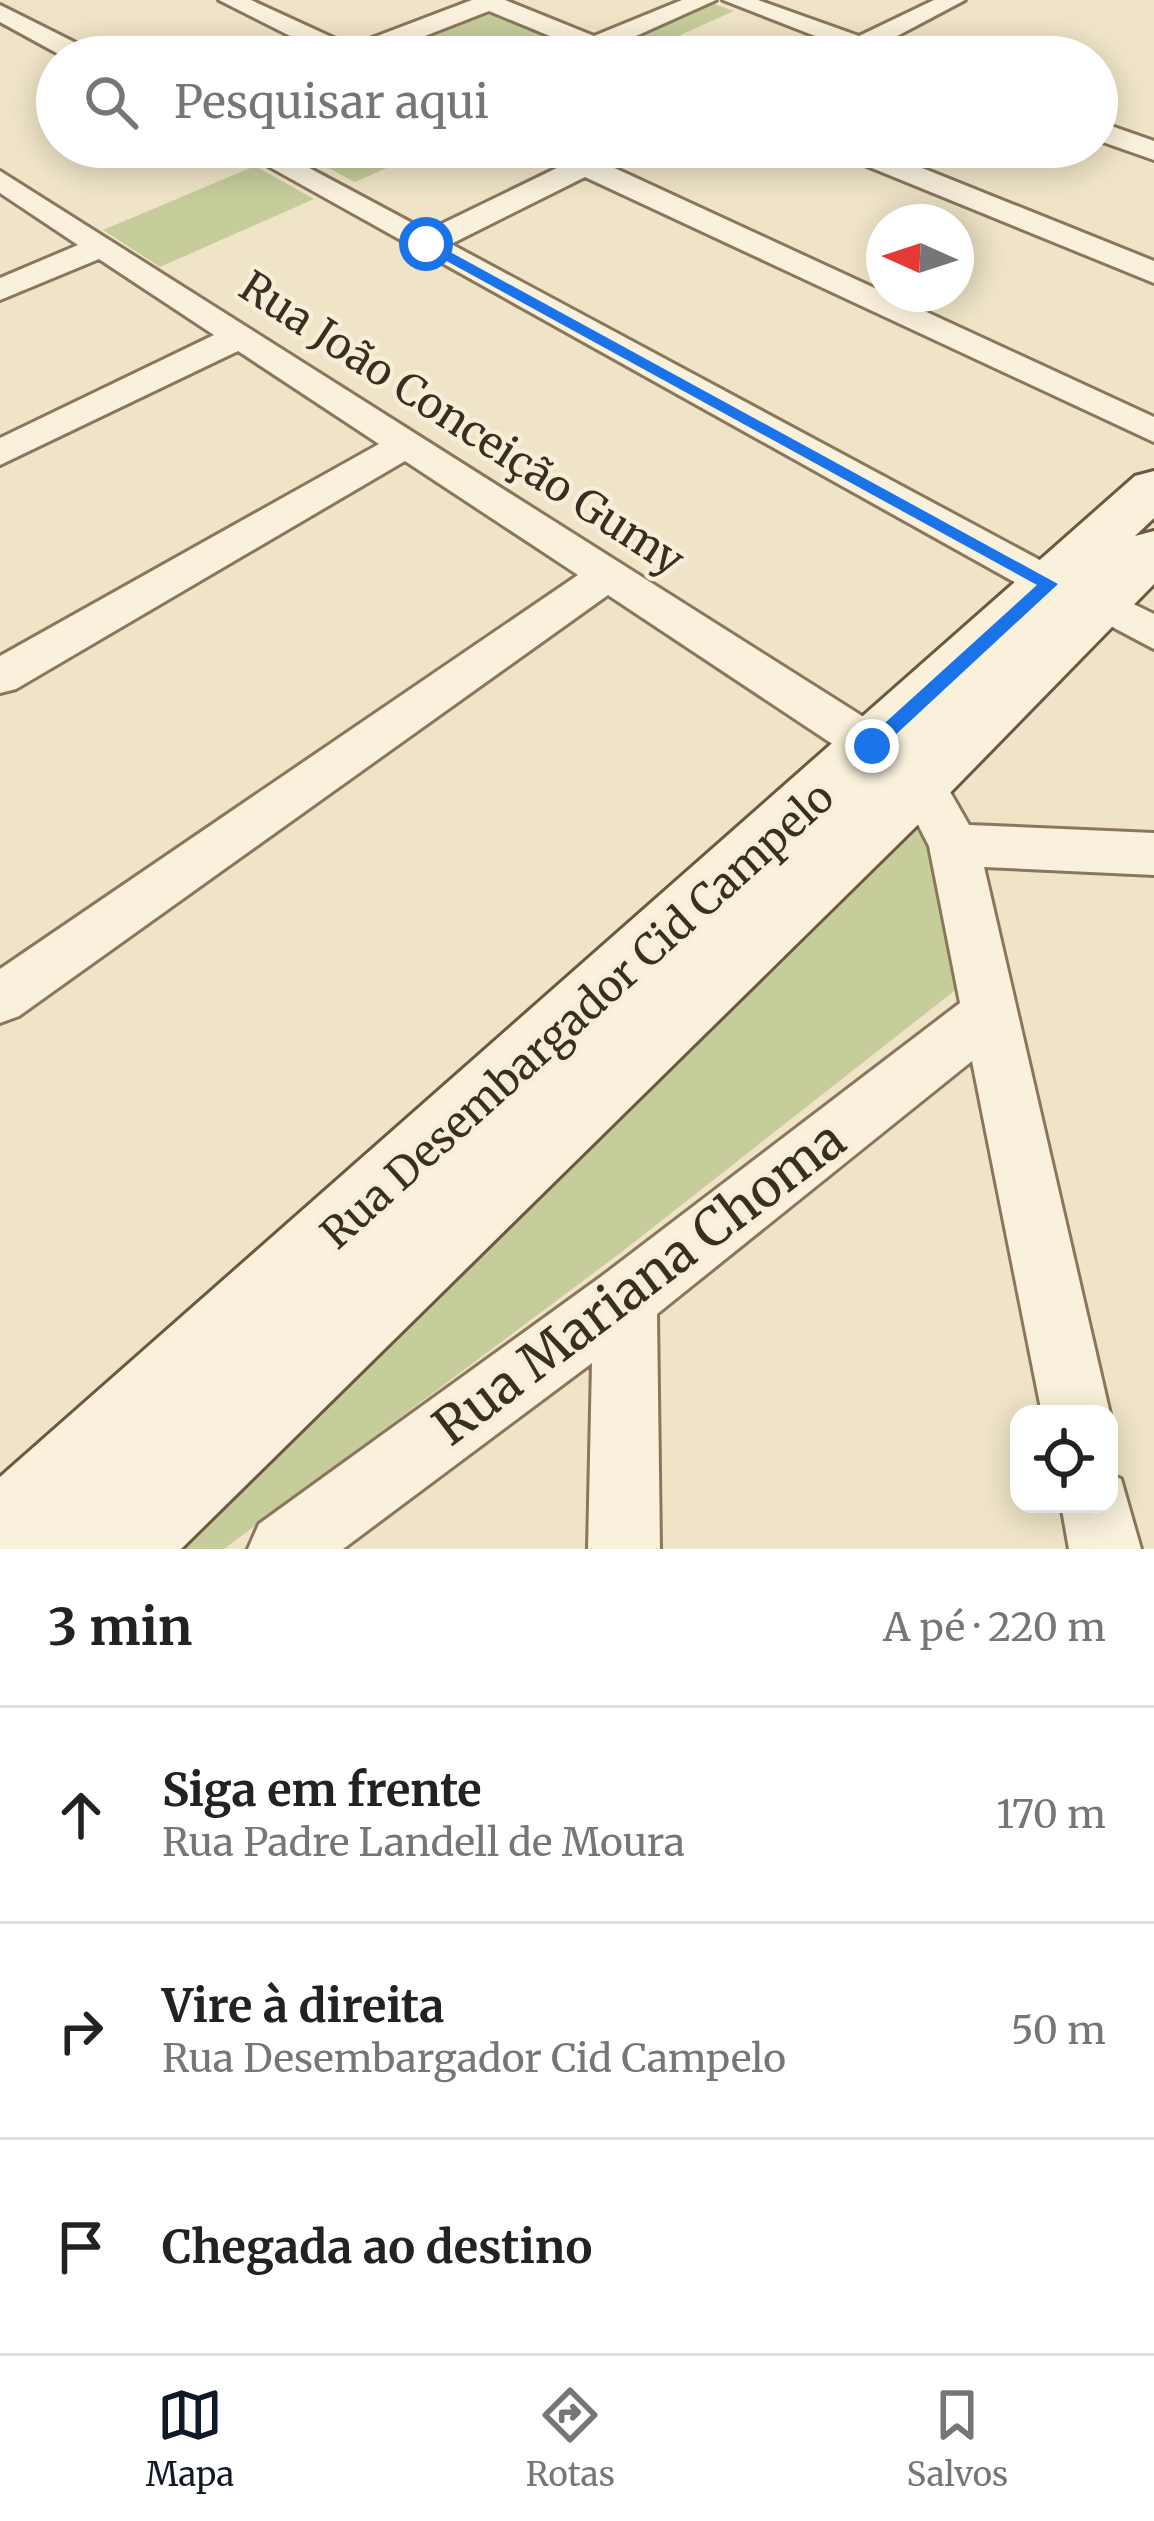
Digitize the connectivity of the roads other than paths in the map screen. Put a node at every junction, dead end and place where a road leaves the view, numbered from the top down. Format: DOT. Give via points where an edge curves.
graph roads {
  1 [pos="231,0"];
  2 [pos="704,0"];
  3 [pos="736,0"];
  4 [pos="953,0"];
  5 [pos="487,1"];
  6 [pos="0,12"];
  7 [pos="44,36"];
  8 [pos="306,36"];
  9 [pos="401,36"];
  10 [pos="573,36"];
  11 [pos="613,36"];
  12 [pos="836,36"];
  13 [pos="879,36"];
  14 [pos="1118,138"];
  15 [pos="1154,151"];
  16 [pos="287,168"];
  17 [pos="581,168"];
  18 [pos="589,168"];
  19 [pos="896,168"];
  20 [pos="0,180"];
  21 [pos="426,244"];
  22 [pos="102,247"];
  23 [pos="1154,273"];
  24 [pos="0,290"];
  25 [pos="240,336"];
  26 [pos="1154,431"];
  27 [pos="406,444"];
  28 [pos="0,453"];
  29 [pos="1154,488"];
  30 [pos="1154,550"];
  31 [pos="608,575"];
  32 [pos="1101,607"];
  33 [pos="0,677"];
  34 [pos="915,791"];
  35 [pos="1154,854"];
  36 [pos="0,999"];
  37 [pos="990,1013"];
  38 [pos="625,1299"];
  39 [pos="1074,1405"];
  40 [pos="1098,1513"];
  41 [pos="0,1542"];
  42 [pos="111,1549"];
  43 [pos="284,1549"];
  44 [pos="624,1549"];
  45 [pos="1105,1549"];
  1 -- 8 [label="street"];
  2 -- 11 [label="street"];
  3 -- 12 [label="street"];
  4 -- 13 [label="street"];
  5 -- 9 [label="street"];
  5 -- 10 [label="street"];
  6 -- 7 [label="street"];
  14 -- 15 [label="street"];
  16 -- 21 [label="street"];
  17 -- 21 [label="street"];
  18 -- 26 [label="street"];
  19 -- 23 [label="street"];
  20 -- 22 [label="street, Rua João Conceição Gumy"];
  21 -- 32 [label="street"];
  22 -- 24 [label="street"];
  22 -- 25 [label="street, Rua João Conceição Gumy"];
  25 -- 27 [label="street, Rua João Conceição Gumy"];
  25 -- 28 [label="street"];
  27 -- 31 [label="street, Rua João Conceição Gumy"];
  27 -- 33 [label="street"];
  29 -- 32 [label="main road, Rua Desembargador Cid Campelo"];
  30 -- 32 [label="main road, Rua Desembargador Cid Campelo"];
  31 -- 34 [label="street, Rua João Conceição Gumy"];
  31 -- 36 [label="street"];
  32 -- 34 [label="main road, Rua Desembargador Cid Campelo"];
  34 -- 35 [label="street"];
  34 -- 37 [label="street"];
  34 -- 41 [label="main road, Rua Desembargador Cid Campelo"];
  34 -- 42 [label="main road, Rua Desembargador Cid Campelo"];
  37 -- 38 [label="street, Rua Mariana Choma"];
  37 -- 39 [label="street"];
  38 -- 43 [label="street, Rua Mariana Choma"];
  38 -- 44 [label="street"];
  40 -- 45 [label="street"];
}
